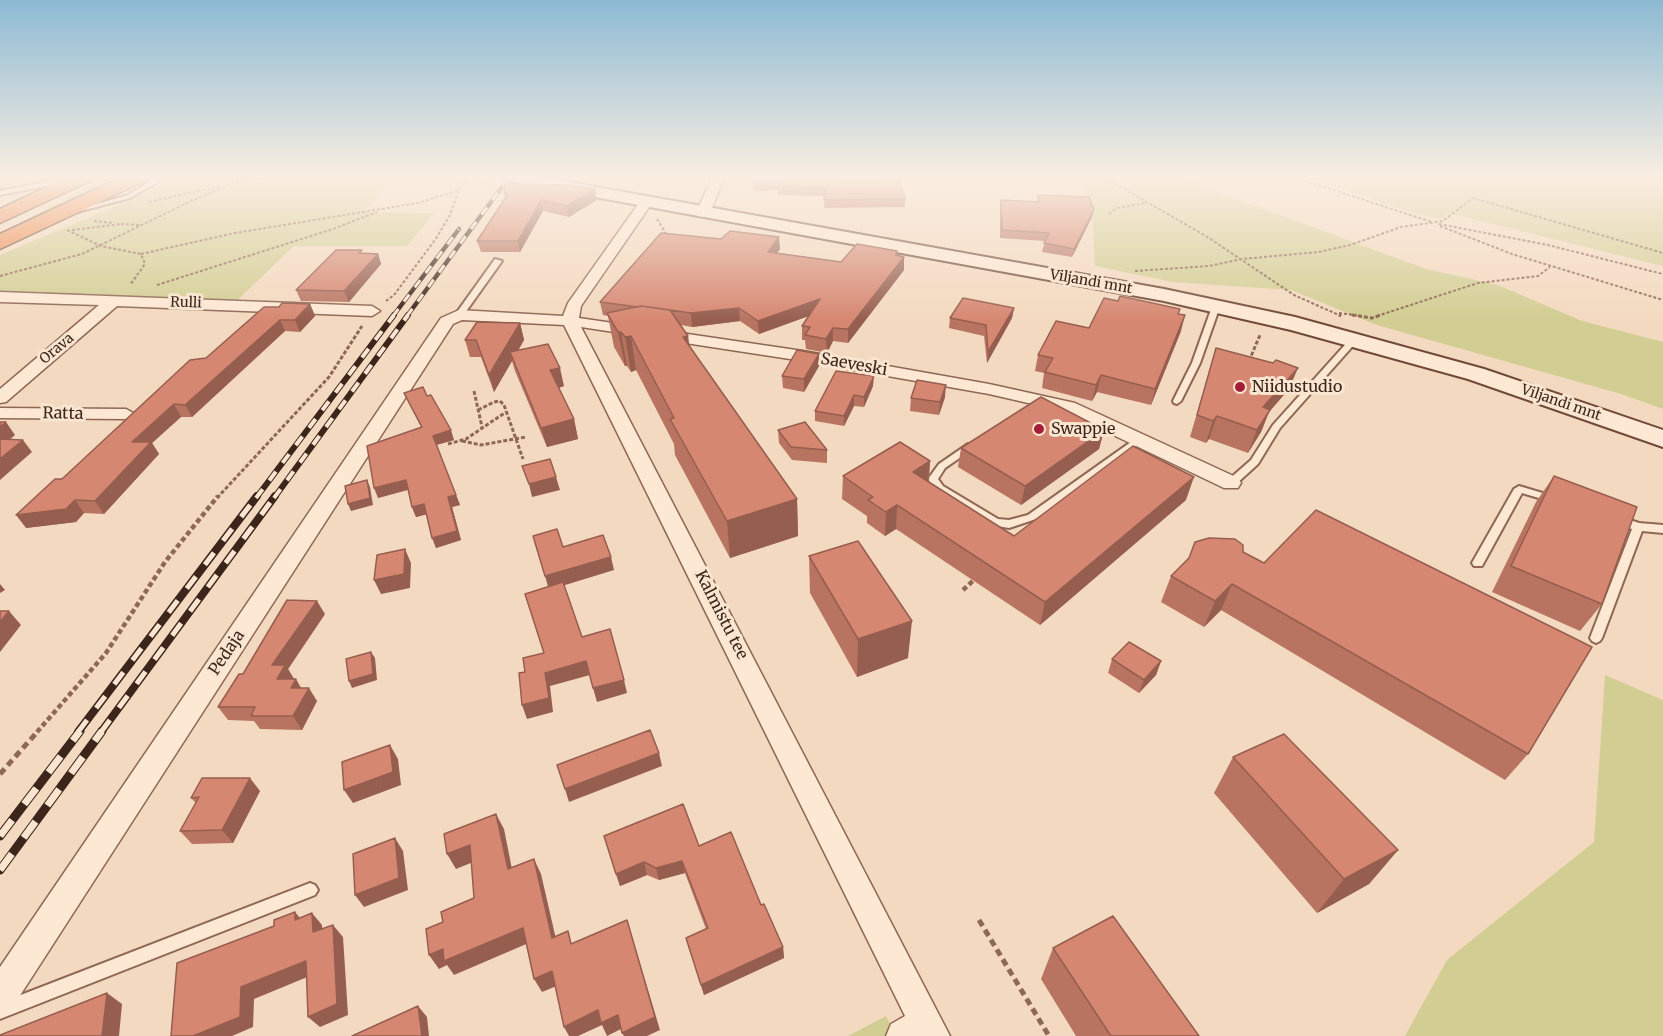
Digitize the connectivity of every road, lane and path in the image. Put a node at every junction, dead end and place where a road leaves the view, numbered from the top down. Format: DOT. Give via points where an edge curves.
graph roads {
  1 [pos="11,224"];
  2 [pos="100,224"];
  3 [pos="128,224"];
  4 [pos="285,224"];
  5 [pos="345,224"];
  6 [pos="444,224"];
  7 [pos="631,224"];
  8 [pos="661,224"];
  9 [pos="766,224"];
  10 [pos="1183,224"];
  11 [pos="1419,224"];
  12 [pos="1440,224"];
  13 [pos="1445,224"];
  14 [pos="1567,224"];
  15 [pos="60,225"];
  16 [pos="141,225"];
  17 [pos="0,242"];
  18 [pos="662,242"];
  19 [pos="101,246"];
  20 [pos="1663,253"];
  21 [pos="141,254"];
  22 [pos="1242,259"];
  23 [pos="498,261"];
  24 [pos="1550,266"];
  25 [pos="1128,271"];
  26 [pos="1663,274"];
  27 [pos="0,276"];
  28 [pos="154,286"];
  29 [pos="0,297"];
  30 [pos="1663,300"];
  31 [pos="114,301"];
  32 [pos="1216,306"];
  33 [pos="372,311"];
  34 [pos="1336,312"];
  35 [pos="459,315"];
  36 [pos="570,321"];
  37 [pos="1264,327"];
  38 [pos="1355,339"];
  39 [pos="1247,366"];
  40 [pos="474,391"];
  41 [pos="0,398"];
  42 [pos="1177,401"];
  43 [pos="478,410"];
  44 [pos="506,412"];
  45 [pos="0,413"];
  46 [pos="126,414"];
  47 [pos="482,427"];
  48 [pos="526,437"];
  49 [pos="985,438"];
  50 [pos="1663,439"];
  51 [pos="516,440"];
  52 [pos="1138,440"];
  53 [pos="461,441"];
  54 [pos="447,444"];
  55 [pos="524,459"];
  56 [pos="1231,483"];
  57 [pos="1562,503"];
  58 [pos="1606,516"];
  59 [pos="1638,527"];
  60 [pos="1663,529"];
  61 [pos="1478,564"];
  62 [pos="978,577"];
  63 [pos="963,590"];
  64 [pos="1596,638"];
  65 [pos="0,774"];
  66 [pos="310,890"];
  67 [pos="979,920"];
  68 [pos="0,996"];
  69 [pos="0,1011"];
  70 [pos="920,1031"];
  71 [pos="1049,1036"];
  1 -- 15 [label="highway"];
  2 -- 15 [label="path"];
  3 -- 16 [label="path"];
  4 -- 21 [label="path"];
  5 -- 28 [label="path"];
  6 -- 33 [label="path" via="394,296"];
  7 -- 36 [label="street" via="573,306"];
  8 -- 18 [label="path" via="668,236"];
  9 -- 32 [label="main road, Viljandi mnt"];
  10 -- 22 [label="path"];
  11 -- 22 [label="path" via="1319,252"];
  12 -- 24 [label="path"];
  13 -- 26 [label="path"];
  14 -- 20 [label="path"];
  15 -- 17 [label="highway"];
  15 -- 19 [label="path"];
  16 -- 19 [label="path"];
  19 -- 21 [label="path"];
  19 -- 27 [label="path" via="59,262"];
  21 -- 31 [label="path" via="146,264"];
  22 -- 25 [label="path" via="1209,266"];
  22 -- 34 [label="path" via="1294,295"];
  23 -- 35 [label="lane"];
  24 -- 30 [label="path"];
  24 -- 34 [label="path" via="1538,276 1478,283 1372,318"];
  29 -- 31 [label="street, Rulli"];
  31 -- 33 [label="street, Rulli"];
  31 -- 41 [label="street, Orava"];
  32 -- 38 [label="main road, Viljandi mnt"];
  32 -- 42 [label="lane" via="1196,363"];
  33 -- 65 [label="path" via="329,378 230,481 165,562 106,653"];
  34 -- 38 [label="path" via="1355,327"];
  35 -- 36 [label="street, Saeveski"];
  35 -- 68 [label="street, Pedaja" via="447,321 436,337"];
  36 -- 52 [label="street, Saeveski" via="989,389 1038,404 1069,407"];
  36 -- 70 [label="street, Kalmistu tee"];
  37 -- 39 [label="path"];
  38 -- 50 [label="main road, Viljandi mnt" via="1476,374"];
  38 -- 56 [label="lane" via="1276,428 1255,462"];
  40 -- 43 [label="path"];
  43 -- 44 [label="path" via="500,401"];
  43 -- 47 [label="path"];
  44 -- 47 [label="path"];
  44 -- 51 [label="path"];
  45 -- 46 [label="street, Ratta"];
  47 -- 53 [label="path"];
  48 -- 51 [label="path"];
  49 -- 52 [label="lane" via="942,466 933,479 939,488 995,522 1009,524 1032,517"];
  51 -- 53 [label="path" via="481,445"];
  51 -- 55 [label="path"];
  52 -- 56 [label="street, Saeveski"];
  53 -- 54 [label="path"];
  57 -- 61 [label="lane" via="1519,489"];
  58 -- 59 [label="lane"];
  59 -- 60 [label="lane"];
  59 -- 64 [label="lane"];
  62 -- 63 [label="path"];
  66 -- 69 [label="lane"];
  67 -- 71 [label="path"];
}
